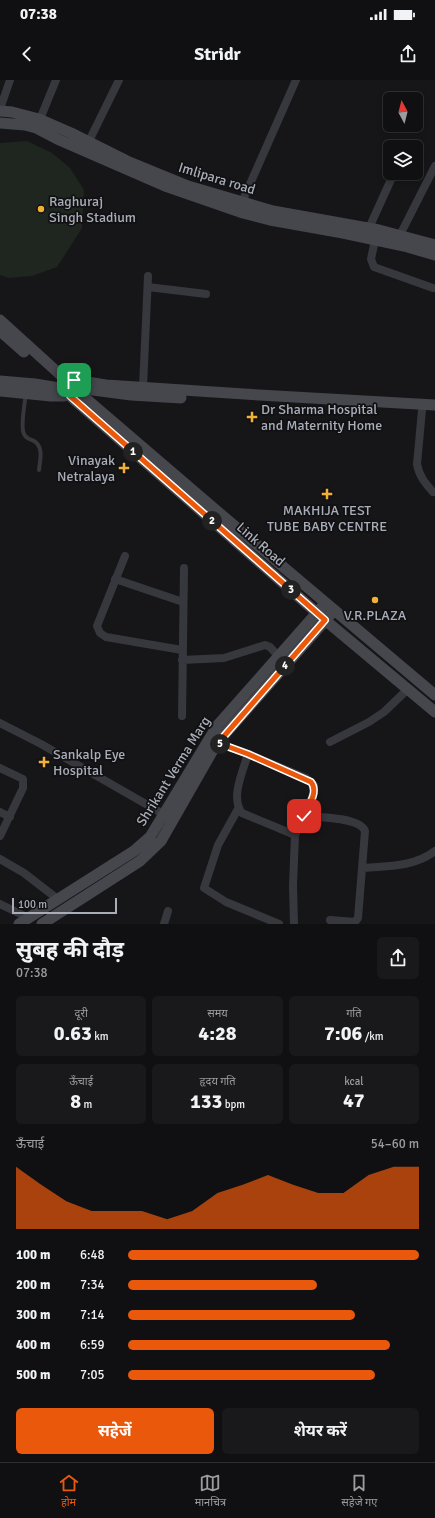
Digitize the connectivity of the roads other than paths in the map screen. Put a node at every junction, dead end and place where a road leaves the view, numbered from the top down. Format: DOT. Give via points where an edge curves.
graph roads {
  1 [pos="10,80"];
  2 [pos="56,80"];
  3 [pos="119,80"];
  4 [pos="296,80"];
  5 [pos="0,110"];
  6 [pos="0,124"];
  7 [pos="38,124"];
  8 [pos="89,141"];
  9 [pos="435,166"];
  10 [pos="391,180"];
  11 [pos="242,202"];
  12 [pos="369,228"];
  13 [pos="400,235"];
  14 [pos="374,240"];
  15 [pos="435,245"];
  16 [pos="435,255"];
  17 [pos="148,276"];
  18 [pos="148,287"];
  19 [pos="433,288"];
  20 [pos="206,294"];
  21 [pos="0,320"];
  22 [pos="0,331"];
  23 [pos="0,381"];
  24 [pos="143,387"];
  25 [pos="26,388"];
  26 [pos="68,388"];
  27 [pos="0,391"];
  28 [pos="435,405"];
  29 [pos="422,410"];
  30 [pos="435,410"];
  31 [pos="39,470"];
  32 [pos="433,492"];
  33 [pos="125,556"];
  34 [pos="184,568"];
  35 [pos="115,579"];
  36 [pos="183,602"];
  37 [pos="326,602"];
  38 [pos="335,610"];
  39 [pos="321,616"];
  40 [pos="182,650"];
  41 [pos="278,656"];
  42 [pos="182,660"];
  43 [pos="408,689"];
  44 [pos="435,696"];
  45 [pos="435,712"];
  46 [pos="182,716"];
  47 [pos="0,723"];
  48 [pos="330,742"];
  49 [pos="218,743"];
  50 [pos="248,754"];
  51 [pos="0,768"];
  52 [pos="238,809"];
  53 [pos="0,812"];
  54 [pos="165,815"];
  55 [pos="10,816"];
  56 [pos="304,816"];
  57 [pos="295,835"];
  58 [pos="0,836"];
  59 [pos="435,851"];
  60 [pos="0,859"];
  61 [pos="362,868"];
  62 [pos="59,900"];
  63 [pos="0,904"];
  64 [pos="168,911"];
  65 [pos="29,918"];
  66 [pos="330,920"];
  67 [pos="19,924"];
  68 [pos="42,924"];
  69 [pos="164,924"];
  70 [pos="279,924"];
  71 [pos="294,924"];
  1 -- 5 [label="street"];
  2 -- 7 [label="street"];
  3 -- 8 [label="street"];
  4 -- 11 [label="street"];
  5 -- 7 [label="street, Imlipara road" via="12,112"];
  6 -- 7 [label="street, Imlipara road"];
  7 -- 8 [label="street, Imlipara road"];
  7 -- 14 [label="street, Imlipara road" via="57,139 184,193 270,220"];
  8 -- 11 [label="street, Imlipara road" via="168,178"];
  9 -- 13 [label="street"];
  10 -- 12 [label="street"];
  11 -- 12 [label="street, Imlipara road" via="273,211"];
  12 -- 13 [label="street, Imlipara road"];
  13 -- 15 [label="street, Imlipara road"];
  14 -- 16 [label="street, Imlipara road"];
  14 -- 19 [label="street" via="371,259 374,267"];
  17 -- 18 [label="street"];
  18 -- 20 [label="street"];
  18 -- 24 [label="street"];
  21 -- 26 [label="street, Link Road"];
  22 -- 26 [label="street, Link Road"];
  23 -- 25 [label="street"];
  24 -- 26 [label="street" via="106,385"];
  24 -- 28 [label="street"];
  25 -- 26 [label="street"];
  25 -- 27 [label="street"];
  25 -- 31 [label="lane" via="22,428 23,434 39,445"];
  26 -- 29 [label="street" via="131,395"];
  26 -- 37 [label="street, Link Road"];
  26 -- 39 [label="street, Link Road"];
  29 -- 30 [label="street"];
  29 -- 32 [label="street" via="417,464 420,476"];
  33 -- 35 [label="street"];
  34 -- 36 [label="street"];
  35 -- 36 [label="street"];
  35 -- 40 [label="street" via="97,626 100,633 106,637"];
  36 -- 40 [label="street"];
  37 -- 38 [label="street, Link Road"];
  37 -- 39 [label="street, Shrikant Verma Marg"];
  38 -- 39 [label="street, Shrikant Verma Marg"];
  38 -- 44 [label="street, Link Road"];
  39 -- 41 [label="street, Shrikant Verma Marg"];
  39 -- 43 [label="street, Link Road"];
  39 -- 49 [label="street, Shrikant Verma Marg"];
  40 -- 42 [label="street"];
  41 -- 42 [label="street" via="264,645 224,658"];
  41 -- 54 [label="street, Shrikant Verma Marg" via="217,726"];
  42 -- 46 [label="street"];
  43 -- 45 [label="street, Link Road"];
  43 -- 48 [label="street" via="384,712"];
  47 -- 54 [label="street"];
  49 -- 50 [label="street"];
  49 -- 68 [label="street, Shrikant Verma Marg" via="161,841 140,861"];
  50 -- 52 [label="street" via="236,799"];
  50 -- 56 [label="street" via="314,785 314,793"];
  51 -- 55 [label="street" via="18,775 24,782"];
  52 -- 57 [label="street"];
  52 -- 70 [label="street" via="218,845 204,888 226,902"];
  53 -- 55 [label="street"];
  54 -- 62 [label="street, Shrikant Verma Marg" via="150,837 134,851"];
  55 -- 58 [label="street"];
  56 -- 57 [label="street"];
  56 -- 61 [label="street" via="339,819 362,826 365,831"];
  57 -- 71 [label="street"];
  59 -- 61 [label="street" via="418,861"];
  60 -- 62 [label="street" via="24,873"];
  61 -- 66 [label="street" via="357,921 351,923"];
  62 -- 65 [label="street, Shrikant Verma Marg"];
  63 -- 65 [label="street"];
  64 -- 69 [label="street"];
  65 -- 67 [label="street, Shrikant Verma Marg"];
}
